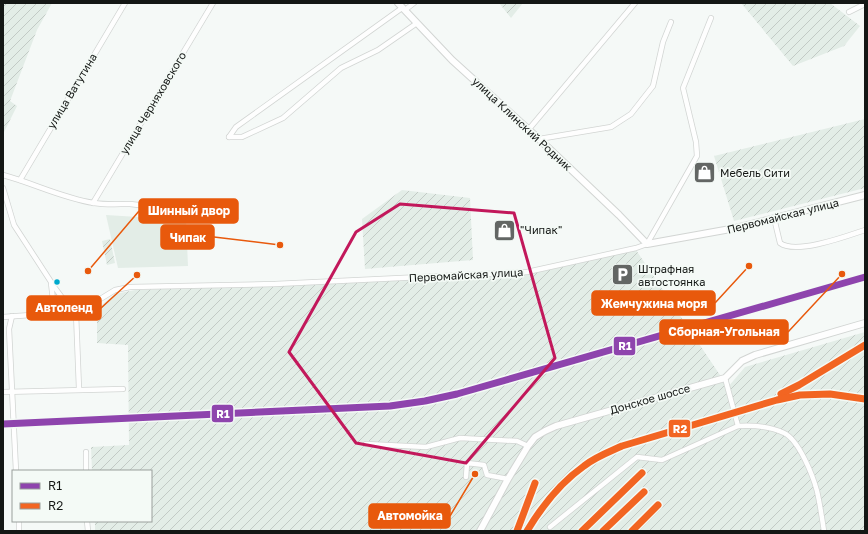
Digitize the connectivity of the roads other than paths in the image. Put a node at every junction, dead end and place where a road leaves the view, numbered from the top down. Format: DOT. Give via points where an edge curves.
graph roads {
  1 [pos="125,3"];
  2 [pos="214,3"];
  3 [pos="414,3"];
  4 [pos="635,3"];
  5 [pos="865,4"];
  6 [pos="402,7"];
  7 [pos="849,12"];
  8 [pos="711,18"];
  9 [pos="671,22"];
  10 [pos="416,23"];
  11 [pos="529,129"];
  12 [pos="539,139"];
  13 [pos="3,175"];
  14 [pos="20,180"];
  15 [pos="3,188"];
  16 [pos="865,195"];
  17 [pos="93,203"];
  18 [pos="161,209"];
  19 [pos="774,218"];
  20 [pos="865,230"];
  21 [pos="647,244"];
  22 [pos="50,280"];
  23 [pos="66,301"];
  24 [pos="52,302"];
  25 [pos="92,303"];
  26 [pos="76,313"];
  27 [pos="31,314"];
  28 [pos="62,315"];
  29 [pos="12,316"];
  30 [pos="3,317"];
  31 [pos="865,323"];
  32 [pos="725,378"];
  33 [pos="123,389"];
  34 [pos="79,390"];
  35 [pos="3,392"];
  36 [pos="11,392"];
  37 [pos="738,426"];
  38 [pos="366,444"];
  39 [pos="528,446"];
  40 [pos="86,452"];
  41 [pos="16,470"];
  42 [pos="86,470"];
  43 [pos="466,476"];
  44 [pos="508,479"];
  45 [pos="550,527"];
  46 [pos="480,531"];
  47 [pos="824,531"];
  1 -- 14 [label="street, улица Ватутина"];
  2 -- 17 [label="street, улица Черняховского"];
  3 -- 6 [label="street"];
  4 -- 11 [label="street"];
  5 -- 7 [label="street"];
  6 -- 10 [label="main road, улица Клинский Родник"];
  6 -- 10 [label="street" via="236,127 229,137 242,137 283,118 341,68 378,50"];
  8 -- 21 [label="street" via="683,88 696,142 696,156"];
  9 -- 12 [label="street" via="663,42 653,86 631,114 611,127"];
  10 -- 11 [label="main road, улица Клинский Родник" via="452,60"];
  11 -- 12 [label="main road, улица Клинский Родник"];
  12 -- 21 [label="main road, улица Клинский Родник"];
  13 -- 14 [label="street"];
  14 -- 17 [label="street" via="54,193"];
  15 -- 22 [label="street" via="14,225"];
  16 -- 19 [label="main road, Первомайская улица"];
  17 -- 18 [label="street" via="131,204"];
  19 -- 20 [label="street" via="780,243 793,247 814,245"];
  19 -- 21 [label="main road, Первомайская улица" via="736,228"];
  21 -- 25 [label="street, Первомайская улица" via="527,272 276,284 130,287 115,290"];
  22 -- 23 [label="street"];
  22 -- 24 [label="street"];
  23 -- 24 [label="street" via="60,297"];
  23 -- 25 [label="street" via="77,309"];
  23 -- 28 [label="street" via="69,309"];
  24 -- 27 [label="street" via="44,310"];
  24 -- 28 [label="street" via="52,311"];
  25 -- 26 [label="street, Первомайская улица"];
  26 -- 28 [label="street, Первомайская улица"];
  26 -- 34 [label="street"];
  27 -- 28 [label="street, Первомайская улица"];
  27 -- 29 [label="street, Первомайская улица"];
  29 -- 30 [label="street, Первомайская улица"];
  29 -- 36 [label="street" via="9,329"];
  31 -- 32 [label="main road, Донское шоссе" via="756,355 742,361"];
  32 -- 37 [label="street"];
  32 -- 39 [label="main road, Донское шоссе" via="556,426 535,438"];
  33 -- 34 [label="street"];
  34 -- 36 [label="street"];
  35 -- 36 [label="street"];
  36 -- 41 [label="street"];
  37 -- 45 [label="street" via="662,460 637,457"];
  37 -- 47 [label="street" via="756,425 774,429 785,433 794,442 806,462 816,490"];
  38 -- 39 [label="street" via="426,446 460,438 517,441"];
  39 -- 44 [label="main road, Донское шоссе"];
  40 -- 42 [label="street"];
  43 -- 44 [label="street" via="468,463 484,465 487,475"];
  44 -- 46 [label="main road, Донское шоссе"];
}
